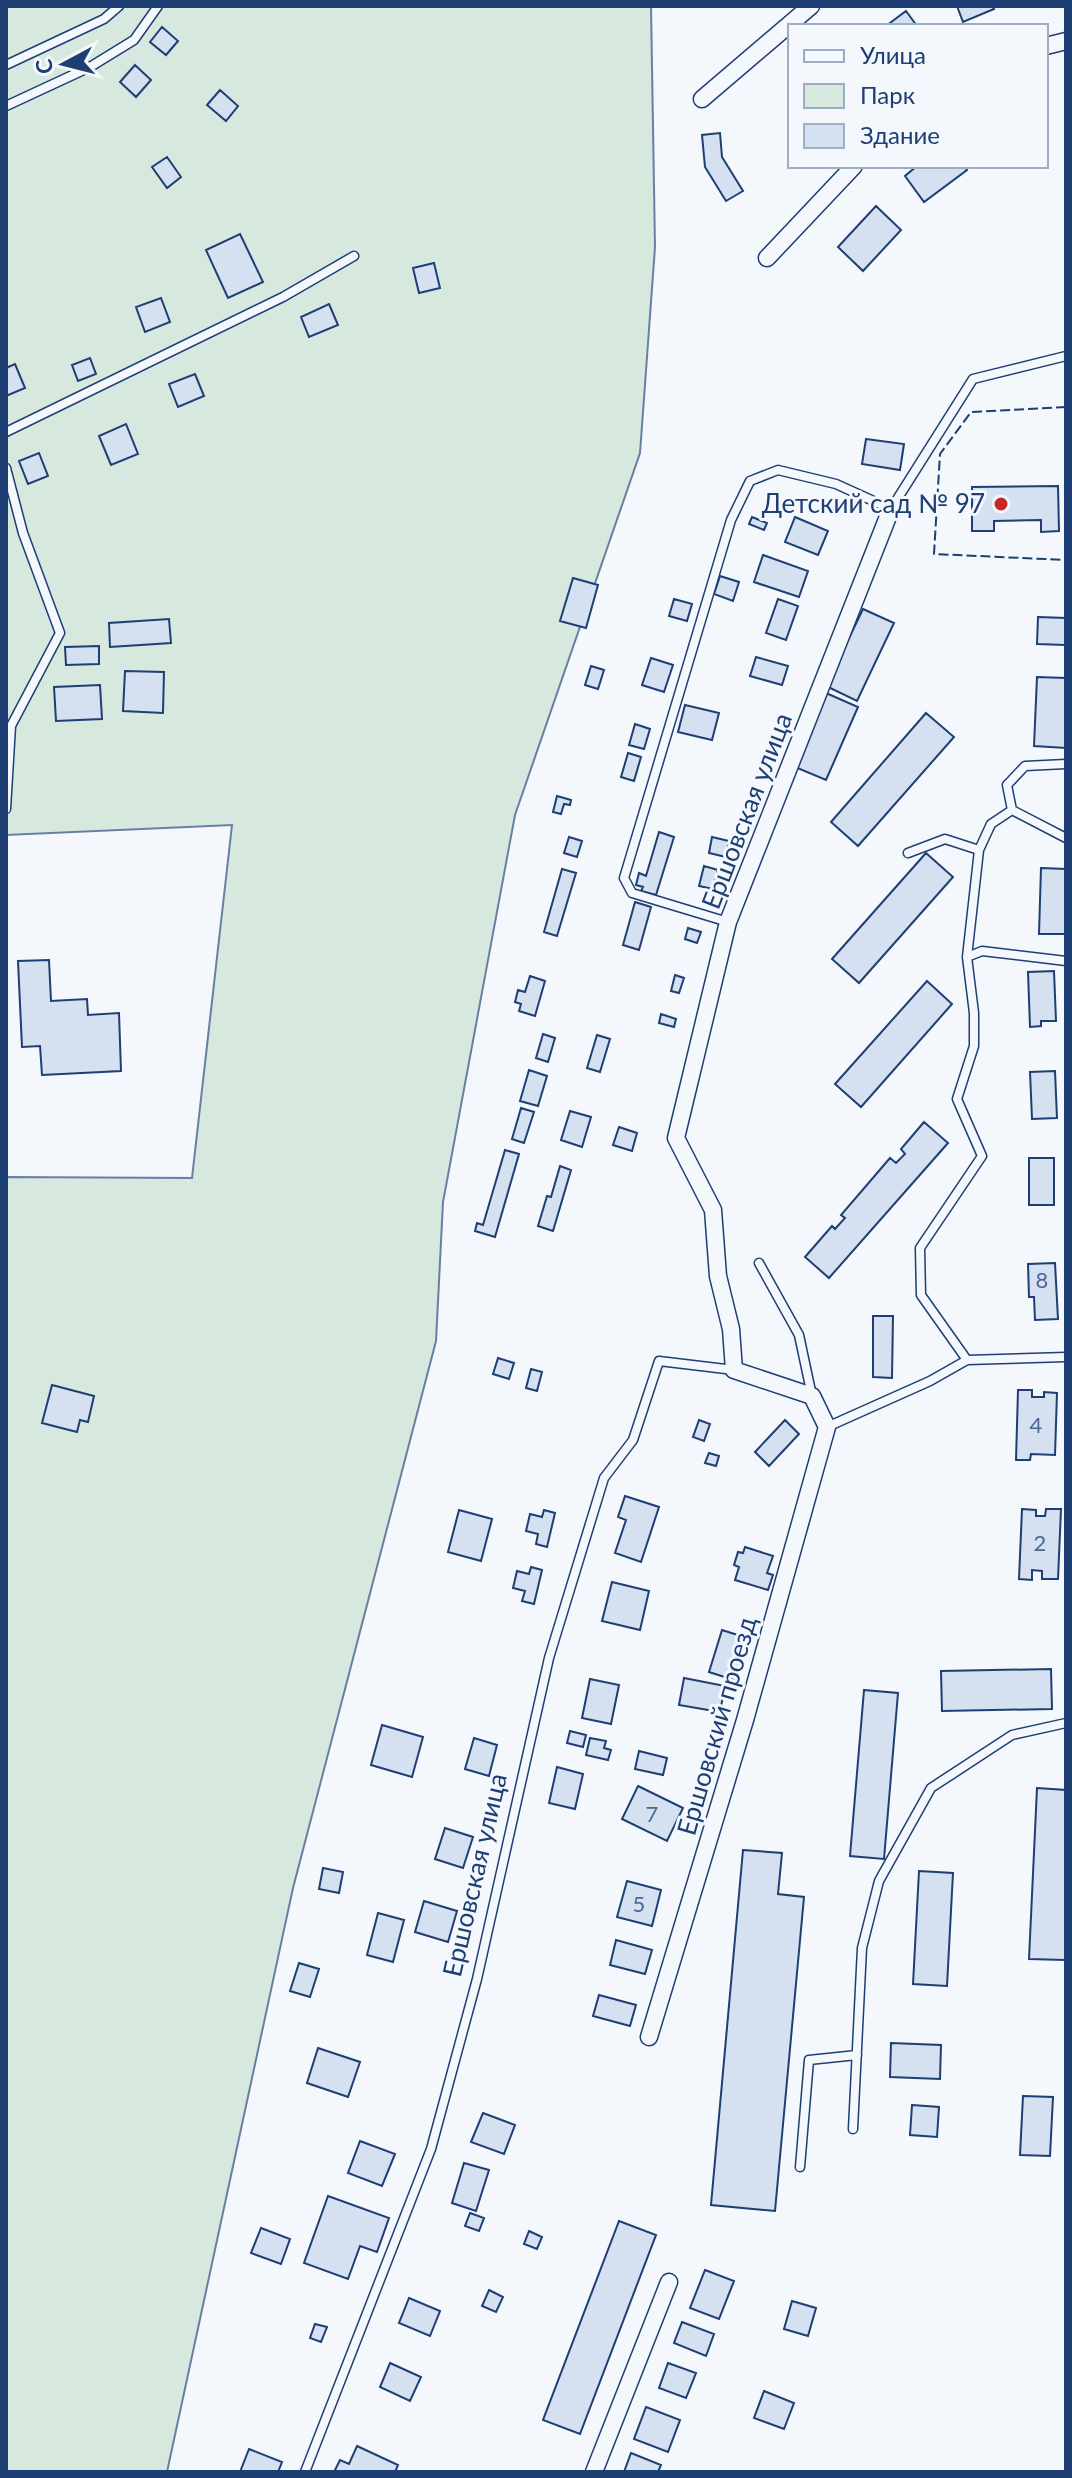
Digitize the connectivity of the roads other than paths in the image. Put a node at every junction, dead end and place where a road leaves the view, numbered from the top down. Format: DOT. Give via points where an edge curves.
graph roads {
  1 [pos="119,6"];
  2 [pos="158,6"];
  3 [pos="811,6"];
  4 [pos="790,24"];
  5 [pos="788,26"];
  6 [pos="6,65"];
  7 [pos="702,99"];
  8 [pos="6,106"];
  9 [pos="852,168"];
  10 [pos="354,256"];
  11 [pos="767,258"];
  12 [pos="1066,356"];
  13 [pos="6,432"];
  14 [pos="6,468"];
  15 [pos="891,509"];
  16 [pos="1066,764"];
  17 [pos="6,809"];
  18 [pos="1012,810"];
  19 [pos="1066,838"];
  20 [pos="979,850"];
  21 [pos="908,853"];
  22 [pos="728,922"];
  23 [pos="967,957"];
  24 [pos="1066,961"];
  25 [pos="759,1263"];
  26 [pos="1066,1357"];
  27 [pos="967,1360"];
  28 [pos="734,1370"];
  29 [pos="812,1396"];
  30 [pos="827,1427"];
  31 [pos="1066,1723"];
  32 [pos="649,2037"];
  33 [pos="857,2055"];
  34 [pos="853,2129"];
  35 [pos="800,2167"];
  36 [pos="669,2282"];
  37 [pos="305,2472"];
  38 [pos="594,2472"];
  1 -- 6 [label="lane" via="104,19"];
  2 -- 8 [label="lane" via="134,40"];
  3 -- 4 [label="street"];
  5 -- 7 [label="street"];
  9 -- 11 [label="street"];
  10 -- 13 [label="lane" via="283,297"];
  12 -- 15 [label="lane" via="973,379"];
  14 -- 17 [label="lane" via="23,533 60,633 11,726"];
  15 -- 22 [label="street, Ершовская улица"];
  15 -- 22 [label="lane" via="836,484 778,470 750,481 731,520 624,878 632,893"];
  16 -- 18 [label="lane" via="1025,766 1007,785"];
  18 -- 19 [label="lane"];
  18 -- 20 [label="lane" via="991,824"];
  20 -- 21 [label="lane" via="945,839"];
  20 -- 23 [label="lane"];
  22 -- 28 [label="street, Ершовская улица" via="676,1138 713,1210"];
  23 -- 24 [label="lane" via="982,951"];
  23 -- 27 [label="lane" via="974,1046 957,1099 982,1156 920,1248 921,1295"];
  25 -- 29 [label="lane" via="799,1335"];
  26 -- 27 [label="lane"];
  27 -- 30 [label="lane"];
  28 -- 29 [label="street"];
  28 -- 37 [label="lane, Ершовская улица" via="659,1361 633,1440 604,1478 549,1658 477,1979 431,2149"];
  29 -- 30 [label="street"];
  30 -- 32 [label="street, Ершовский проезд"];
  31 -- 33 [label="lane" via="1012,1735 931,1788 879,1881 862,1948"];
  33 -- 34 [label="lane"];
  33 -- 35 [label="lane" via="809,2060"];
  36 -- 38 [label="street"];
}
